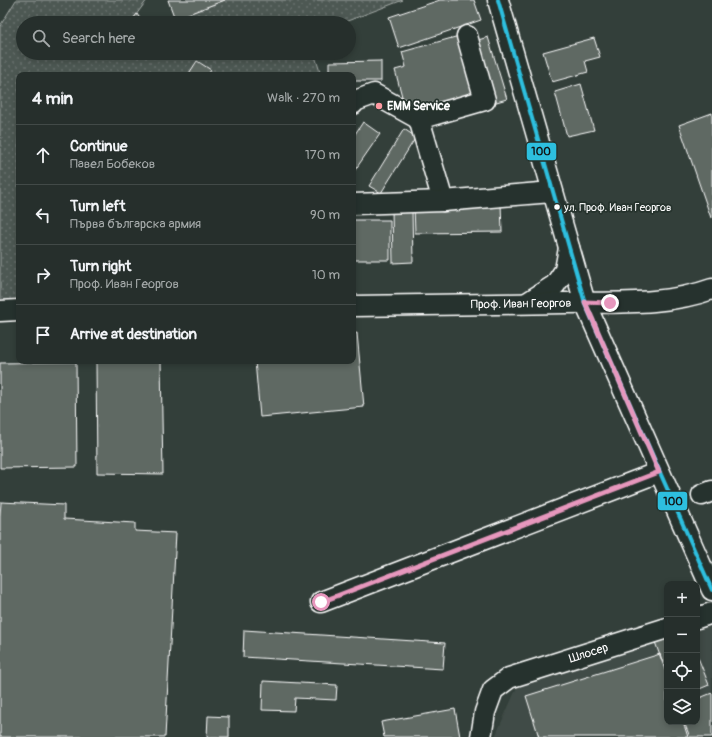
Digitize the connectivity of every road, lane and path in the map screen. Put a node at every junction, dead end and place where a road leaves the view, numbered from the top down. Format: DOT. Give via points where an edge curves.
graph roads {
  1 [pos="498,0"];
  2 [pos="467,36"];
  3 [pos="356,101"];
  4 [pos="419,119"];
  5 [pos="552,192"];
  6 [pos="443,201"];
  7 [pos="356,204"];
  8 [pos="569,248"];
  9 [pos="712,290"];
  10 [pos="585,302"];
  11 [pos="527,303"];
  12 [pos="356,306"];
  13 [pos="16,310"];
  14 [pos="0,311"];
  15 [pos="659,472"];
  16 [pos="712,590"];
  17 [pos="321,602"];
  18 [pos="712,613"];
  19 [pos="700,617"];
  20 [pos="664,629"];
  21 [pos="481,737"];
  1 -- 5 [label="street"];
  2 -- 4 [label="street" via="485,100"];
  3 -- 4 [label="street" via="374,94"];
  4 -- 6 [label="street"];
  5 -- 6 [label="street"];
  5 -- 8 [label="street"];
  6 -- 7 [label="street"];
  8 -- 10 [label="street"];
  8 -- 11 [label="street" via="565,270 555,285"];
  9 -- 10 [label="street, Проф. Иван Георгов" via="693,296 634,303"];
  10 -- 11 [label="street, Проф. Иван Георгов"];
  10 -- 15 [label="street"];
  11 -- 12 [label="street, Проф. Иван Георгов"];
  13 -- 14 [label="street"];
  15 -- 16 [label="street"];
  15 -- 17 [label="street"];
  18 -- 19 [label="street"];
  20 -- 21 [label="street, Шлосер" via="509,678 492,690"];
}
